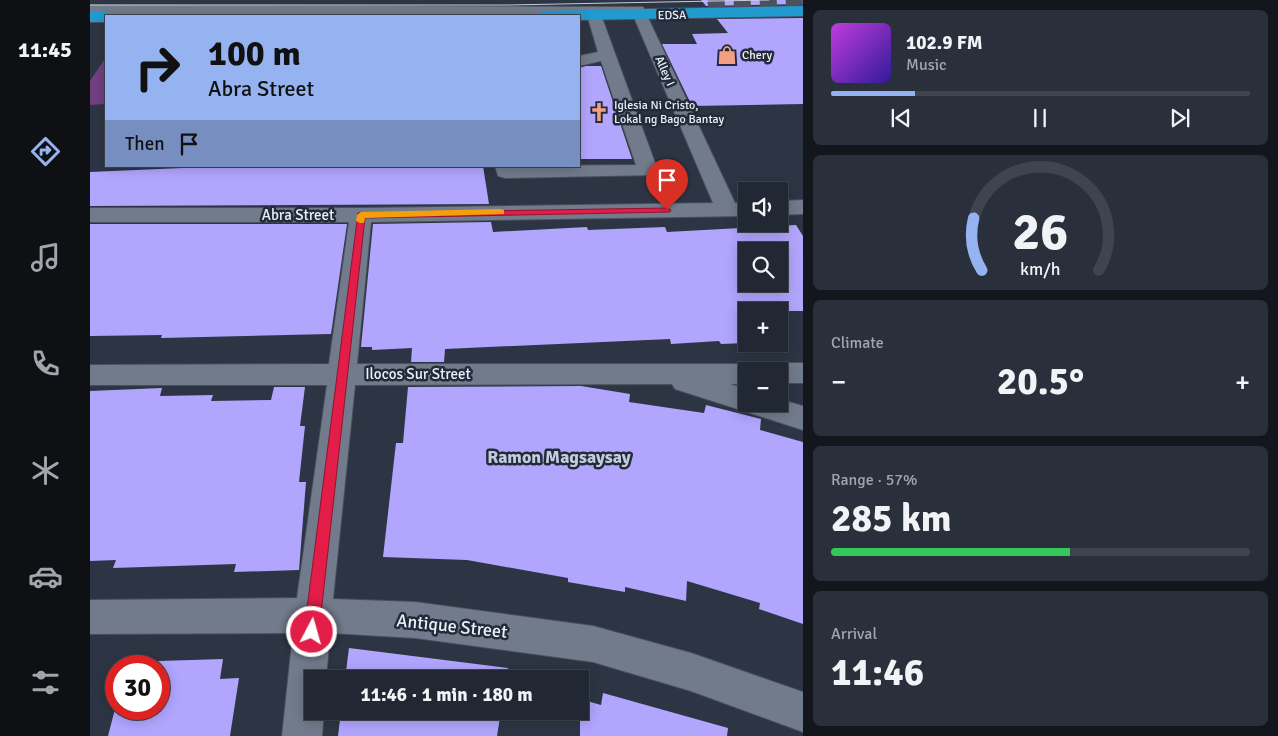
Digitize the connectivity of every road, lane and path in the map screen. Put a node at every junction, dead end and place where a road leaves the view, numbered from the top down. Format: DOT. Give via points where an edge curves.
graph roads {
  1 [pos="708,8"];
  2 [pos="90,10"];
  3 [pos="803,11"];
  4 [pos="580,16"];
  5 [pos="594,16"];
  6 [pos="640,16"];
  7 [pos="90,17"];
  8 [pos="105,17"];
  9 [pos="608,55"];
  10 [pos="580,61"];
  11 [pos="505,167"];
  12 [pos="803,207"];
  13 [pos="788,208"];
  14 [pos="736,209"];
  15 [pos="90,215"];
  16 [pos="361,215"];
  17 [pos="788,373"];
  18 [pos="803,373"];
  19 [pos="344,374"];
  20 [pos="658,374"];
  21 [pos="738,374"];
  22 [pos="90,375"];
  23 [pos="738,398"];
  24 [pos="783,412"];
  25 [pos="803,418"];
  26 [pos="313,615"];
  27 [pos="90,617"];
  28 [pos="803,712"];
  29 [pos="302,736"];
  1 -- 2 [label="street"];
  3 -- 6 [label="highway, EDSA"];
  4 -- 5 [label="highway, EDSA"];
  5 -- 6 [label="highway, EDSA"];
  5 -- 9 [label="street"];
  6 -- 14 [label="street, Alley I"];
  7 -- 8 [label="highway"];
  9 -- 10 [label="street"];
  9 -- 11 [label="street" via="648,171 505,172"];
  12 -- 13 [label="street"];
  14 -- 16 [label="street, Abra Street"];
  15 -- 16 [label="street, Abra Street"];
  16 -- 19 [label="street"];
  17 -- 18 [label="street"];
  19 -- 20 [label="street, Ilocos Sur Street"];
  19 -- 22 [label="street, Ilocos Sur Street"];
  19 -- 26 [label="street"];
  20 -- 21 [label="street, Ilocos Sur Street"];
  20 -- 23 [label="street"];
  24 -- 25 [label="street"];
  26 -- 27 [label="street, Antique Street"];
  26 -- 28 [label="street, Antique Street" via="415,620 593,644 692,672"];
  26 -- 29 [label="street"];
}
